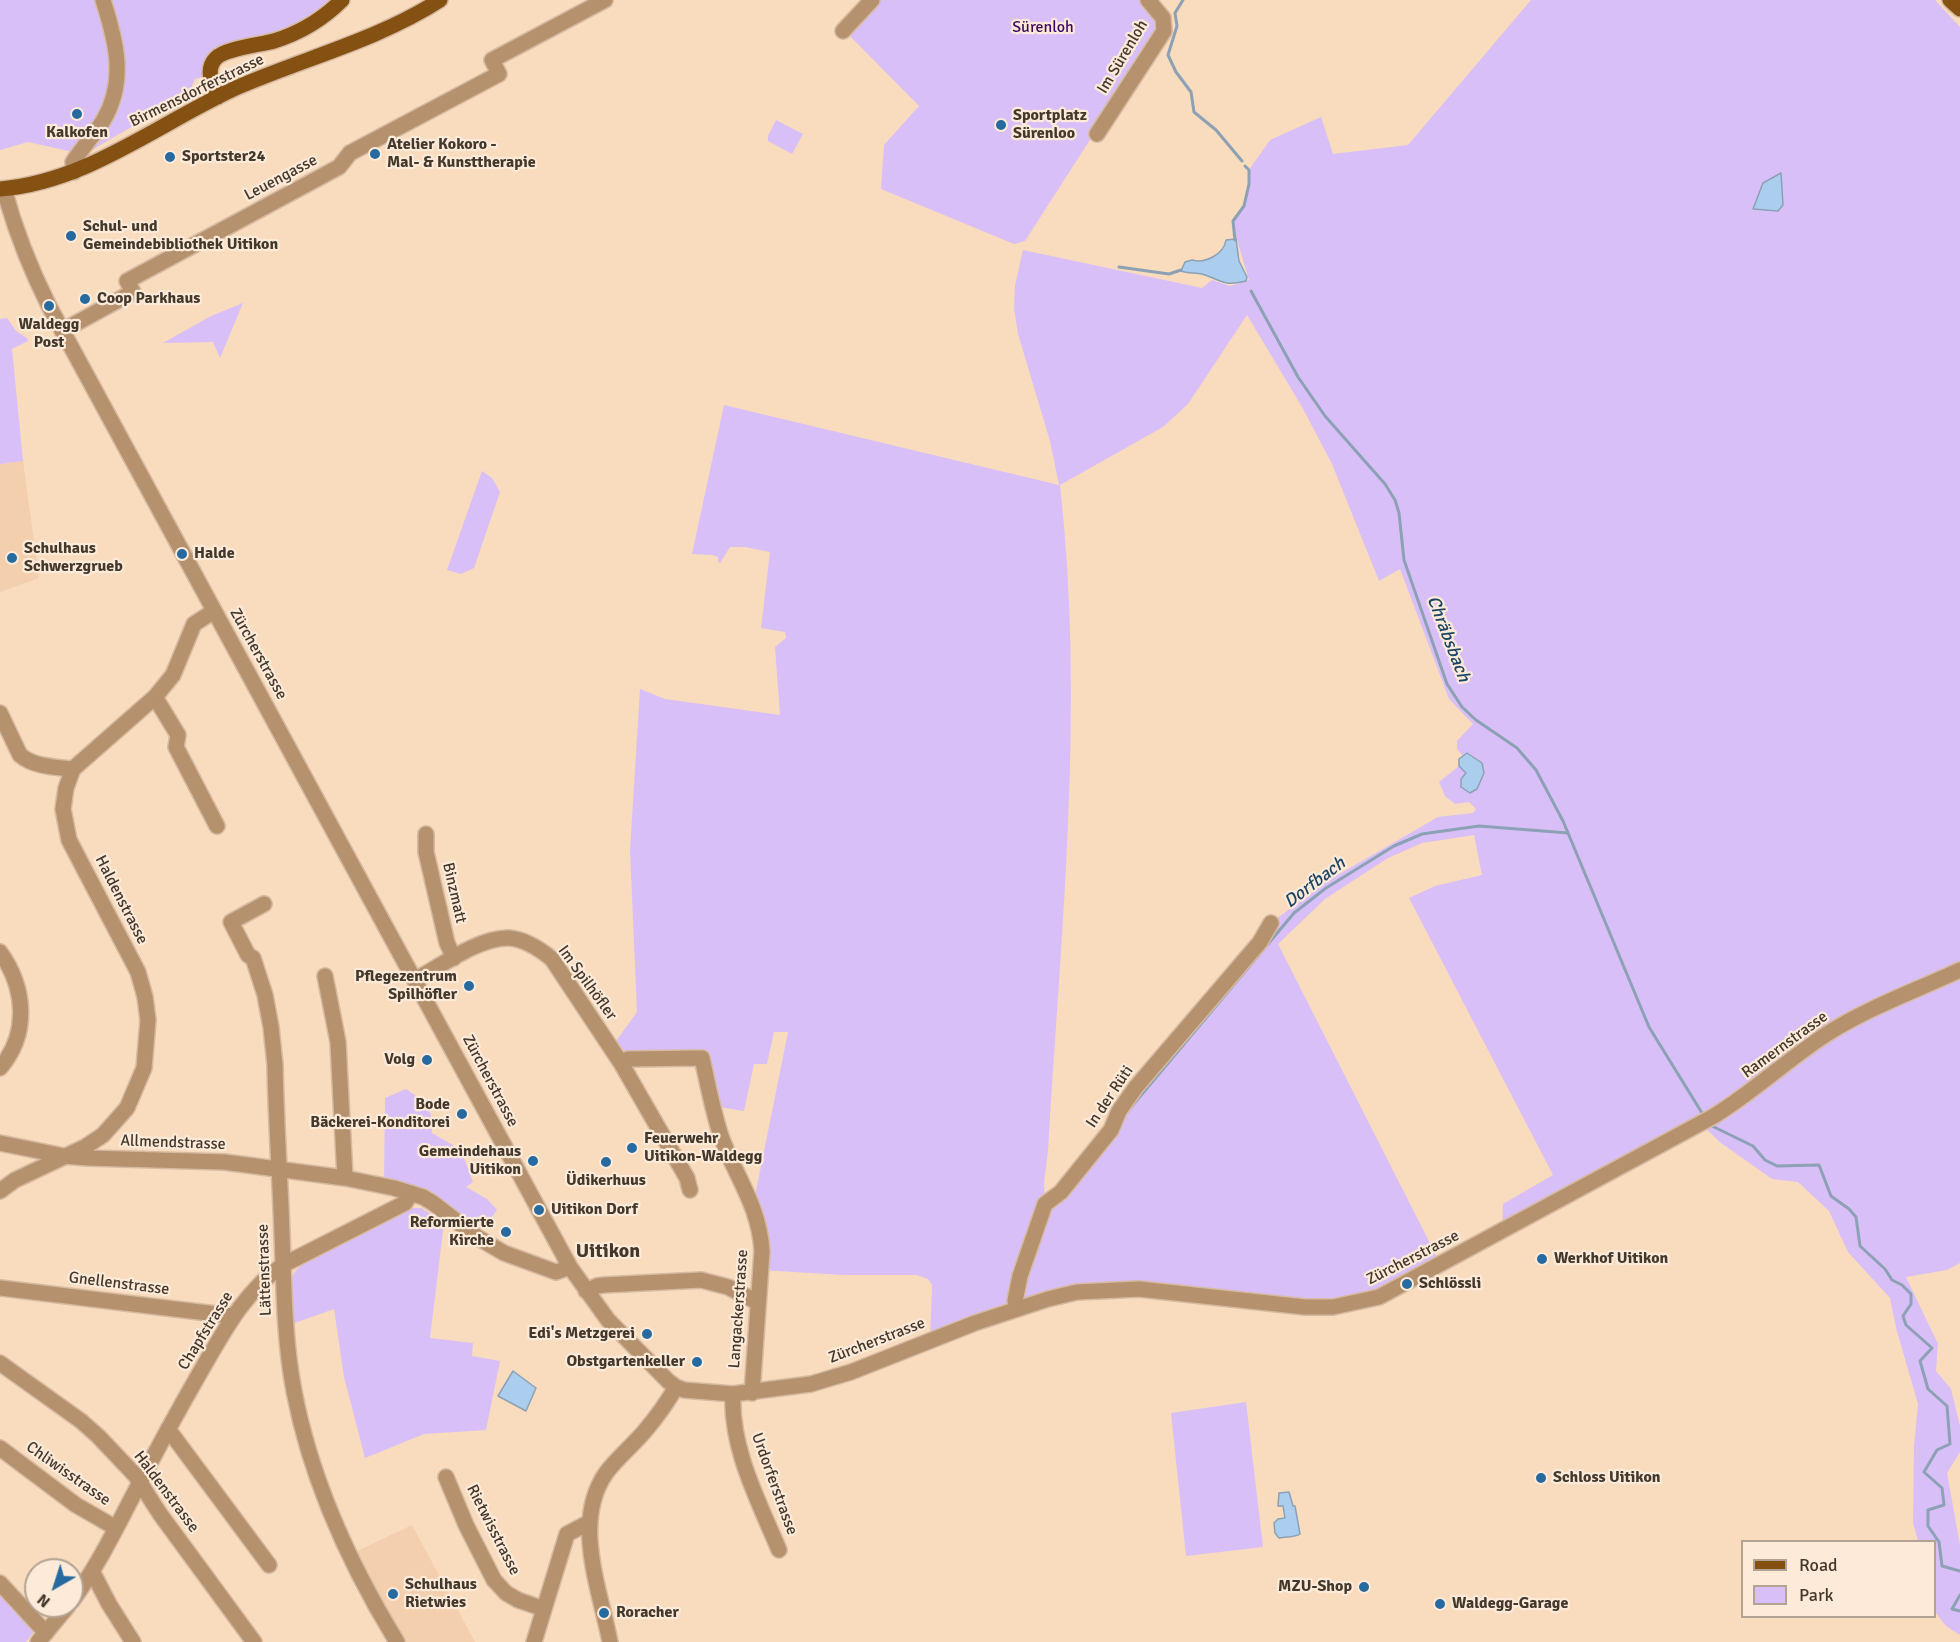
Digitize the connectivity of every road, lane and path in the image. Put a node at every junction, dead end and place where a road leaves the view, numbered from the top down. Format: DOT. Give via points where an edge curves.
graph roads {
  1 [pos="103,0"];
  2 [pos="342,0"];
  3 [pos="440,0"];
  4 [pos="604,0"];
  5 [pos="872,0"];
  6 [pos="1148,0"];
  7 [pos="1950,0"];
  8 [pos="1960,9"];
  9 [pos="843,31"];
  10 [pos="218,97"];
  11 [pos="1097,134"];
  12 [pos="74,172"];
  13 [pos="2,189"];
  14 [pos="62,331"];
  15 [pos="214,611"];
  16 [pos="155,697"];
  17 [pos="0,713"];
  18 [pos="74,770"];
  19 [pos="217,826"];
  20 [pos="426,834"];
  21 [pos="264,904"];
  22 [pos="1271,923"];
  23 [pos="0,952"];
  24 [pos="454,958"];
  25 [pos="1960,970"];
  26 [pos="325,976"];
  27 [pos="415,980"];
  28 [pos="621,1063"];
  29 [pos="0,1068"];
  30 [pos="1668,1142"];
  31 [pos="0,1143"];
  32 [pos="64,1156"];
  33 [pos="279,1169"];
  34 [pos="345,1178"];
  35 [pos="690,1190"];
  36 [pos="0,1191"];
  37 [pos="411,1193"];
  38 [pos="283,1265"];
  39 [pos="570,1268"];
  40 [pos="0,1288"];
  41 [pos="586,1291"];
  42 [pos="757,1302"];
  43 [pos="1019,1308"];
  44 [pos="233,1316"];
  45 [pos="0,1363"];
  46 [pos="676,1387"];
  47 [pos="752,1393"];
  48 [pos="733,1394"];
  49 [pos="168,1429"];
  50 [pos="0,1448"];
  51 [pos="447,1478"];
  52 [pos="140,1483"];
  53 [pos="590,1522"];
  54 [pos="116,1528"];
  55 [pos="779,1550"];
  56 [pos="269,1565"];
  57 [pos="93,1573"];
  58 [pos="0,1583"];
  59 [pos="84,1585"];
  60 [pos="544,1609"];
  61 [pos="58,1618"];
  62 [pos="42,1638"];
  63 [pos="133,1642"];
  64 [pos="254,1642"];
  65 [pos="397,1642"];
  66 [pos="534,1642"];
  67 [pos="610,1642"];
  1 -- 12 [label="street" via="118,55 117,78 107,112 72,162"];
  2 -- 10 [label="main road" via="316,22 290,35 220,55 212,64 210,75"];
  3 -- 10 [label="main road, Birmensdorferstrasse" via="386,29"];
  4 -- 14 [label="street, Leuengasse" via="492,60 499,74 350,153 339,167 127,281 133,292"];
  5 -- 9 [label="street"];
  6 -- 11 [label="street, Im Sürenloh" via="1163,18 1164,31"];
  7 -- 8 [label="main road"];
  10 -- 12 [label="main road, Birmensdorferstrasse"];
  12 -- 13 [label="main road, Birmensdorferstrasse" via="48,182"];
  13 -- 14 [label="street, Zürcherstrasse" via="35,278"];
  14 -- 15 [label="street, Zürcherstrasse"];
  15 -- 16 [label="street, Haldenstrasse" via="194,624 173,675"];
  15 -- 27 [label="street, Zürcherstrasse"];
  16 -- 18 [label="street, Haldenstrasse"];
  16 -- 19 [label="street" via="178,735 176,747"];
  17 -- 18 [label="street" via="25,760"];
  18 -- 32 [label="street, Haldenstrasse" via="63,809 69,840 138,972 148,1020 144,1068 127,1108 103,1135"];
  20 -- 24 [label="street, Binzmatt" via="426,852"];
  21 -- 33 [label="street, Lättenstrasse" via="231,922 254,960 265,995 275,1065"];
  22 -- 43 [label="street, In der Rüti" via="1260,942 1136,1087 1111,1130 1061,1192 1045,1204 1020,1276 1016,1301"];
  23 -- 29 [label="street" via="18,985 21,1013 19,1033"];
  24 -- 27 [label="street, Im Spilhöfler"];
  24 -- 28 [label="street, Im Spilhöfler" via="480,944 511,938 539,949 552,958"];
  25 -- 30 [label="street, Ramernstrasse" via="1833,1030 1735,1103"];
  26 -- 34 [label="street" via="338,1042"];
  27 -- 39 [label="street, Zürcherstrasse"];
  28 -- 35 [label="street, Im Spilhöfler" via="687,1178"];
  28 -- 42 [label="street, Langackerstrasse" via="628,1059 702,1058 722,1139 753,1206 761,1234"];
  30 -- 43 [label="street, Zürcherstrasse" via="1390,1293 1355,1304 1289,1307 1112,1289 1077,1292"];
  31 -- 32 [label="street, Allmendstrasse"];
  32 -- 33 [label="street, Allmendstrasse" via="215,1161"];
  32 -- 36 [label="street, Haldenstrasse"];
  33 -- 34 [label="street, Allmendstrasse"];
  33 -- 38 [label="street, Lättenstrasse"];
  34 -- 37 [label="street, Allmendstrasse"];
  37 -- 38 [label="street, Chapfstrasse" via="405,1203"];
  37 -- 39 [label="street, Allmendstrasse" via="436,1205 504,1253 556,1272"];
  38 -- 44 [label="street, Chapfstrasse" via="266,1278"];
  38 -- 65 [label="street, Lättenstrasse" via="284,1317 294,1392 316,1476 370,1597"];
  39 -- 41 [label="street, Zürcherstrasse"];
  40 -- 44 [label="street, Gnellenstrasse"];
  41 -- 42 [label="street" via="604,1285 701,1280 728,1287"];
  41 -- 46 [label="street, Zürcherstrasse" via="621,1336"];
  42 -- 47 [label="street, Langackerstrasse"];
  43 -- 47 [label="street, Zürcherstrasse" via="851,1372 811,1384"];
  44 -- 49 [label="street, Chapfstrasse"];
  45 -- 52 [label="street, Haldenstrasse" via="89,1428"];
  46 -- 48 [label="street, Zürcherstrasse"];
  46 -- 53 [label="street" via="644,1432 606,1473 592,1501"];
  47 -- 48 [label="street, Zürcherstrasse"];
  48 -- 55 [label="street, Urdorferstrasse" via="732,1411 741,1451"];
  49 -- 52 [label="street, Chapfstrasse"];
  49 -- 56 [label="street"];
  50 -- 54 [label="street, Chliwisstrasse" via="76,1505"];
  51 -- 60 [label="street, Rietwisstrasse" via="494,1580 518,1600"];
  52 -- 54 [label="street, Chapfstrasse"];
  52 -- 64 [label="street, Haldenstrasse"];
  53 -- 60 [label="street" via="567,1534"];
  53 -- 67 [label="street"];
  54 -- 57 [label="street, Chapfstrasse"];
  57 -- 59 [label="street, Chapfstrasse"];
  57 -- 63 [label="street"];
  58 -- 62 [label="street"];
  60 -- 66 [label="street"];
  61 -- 62 [label="street"];
}
